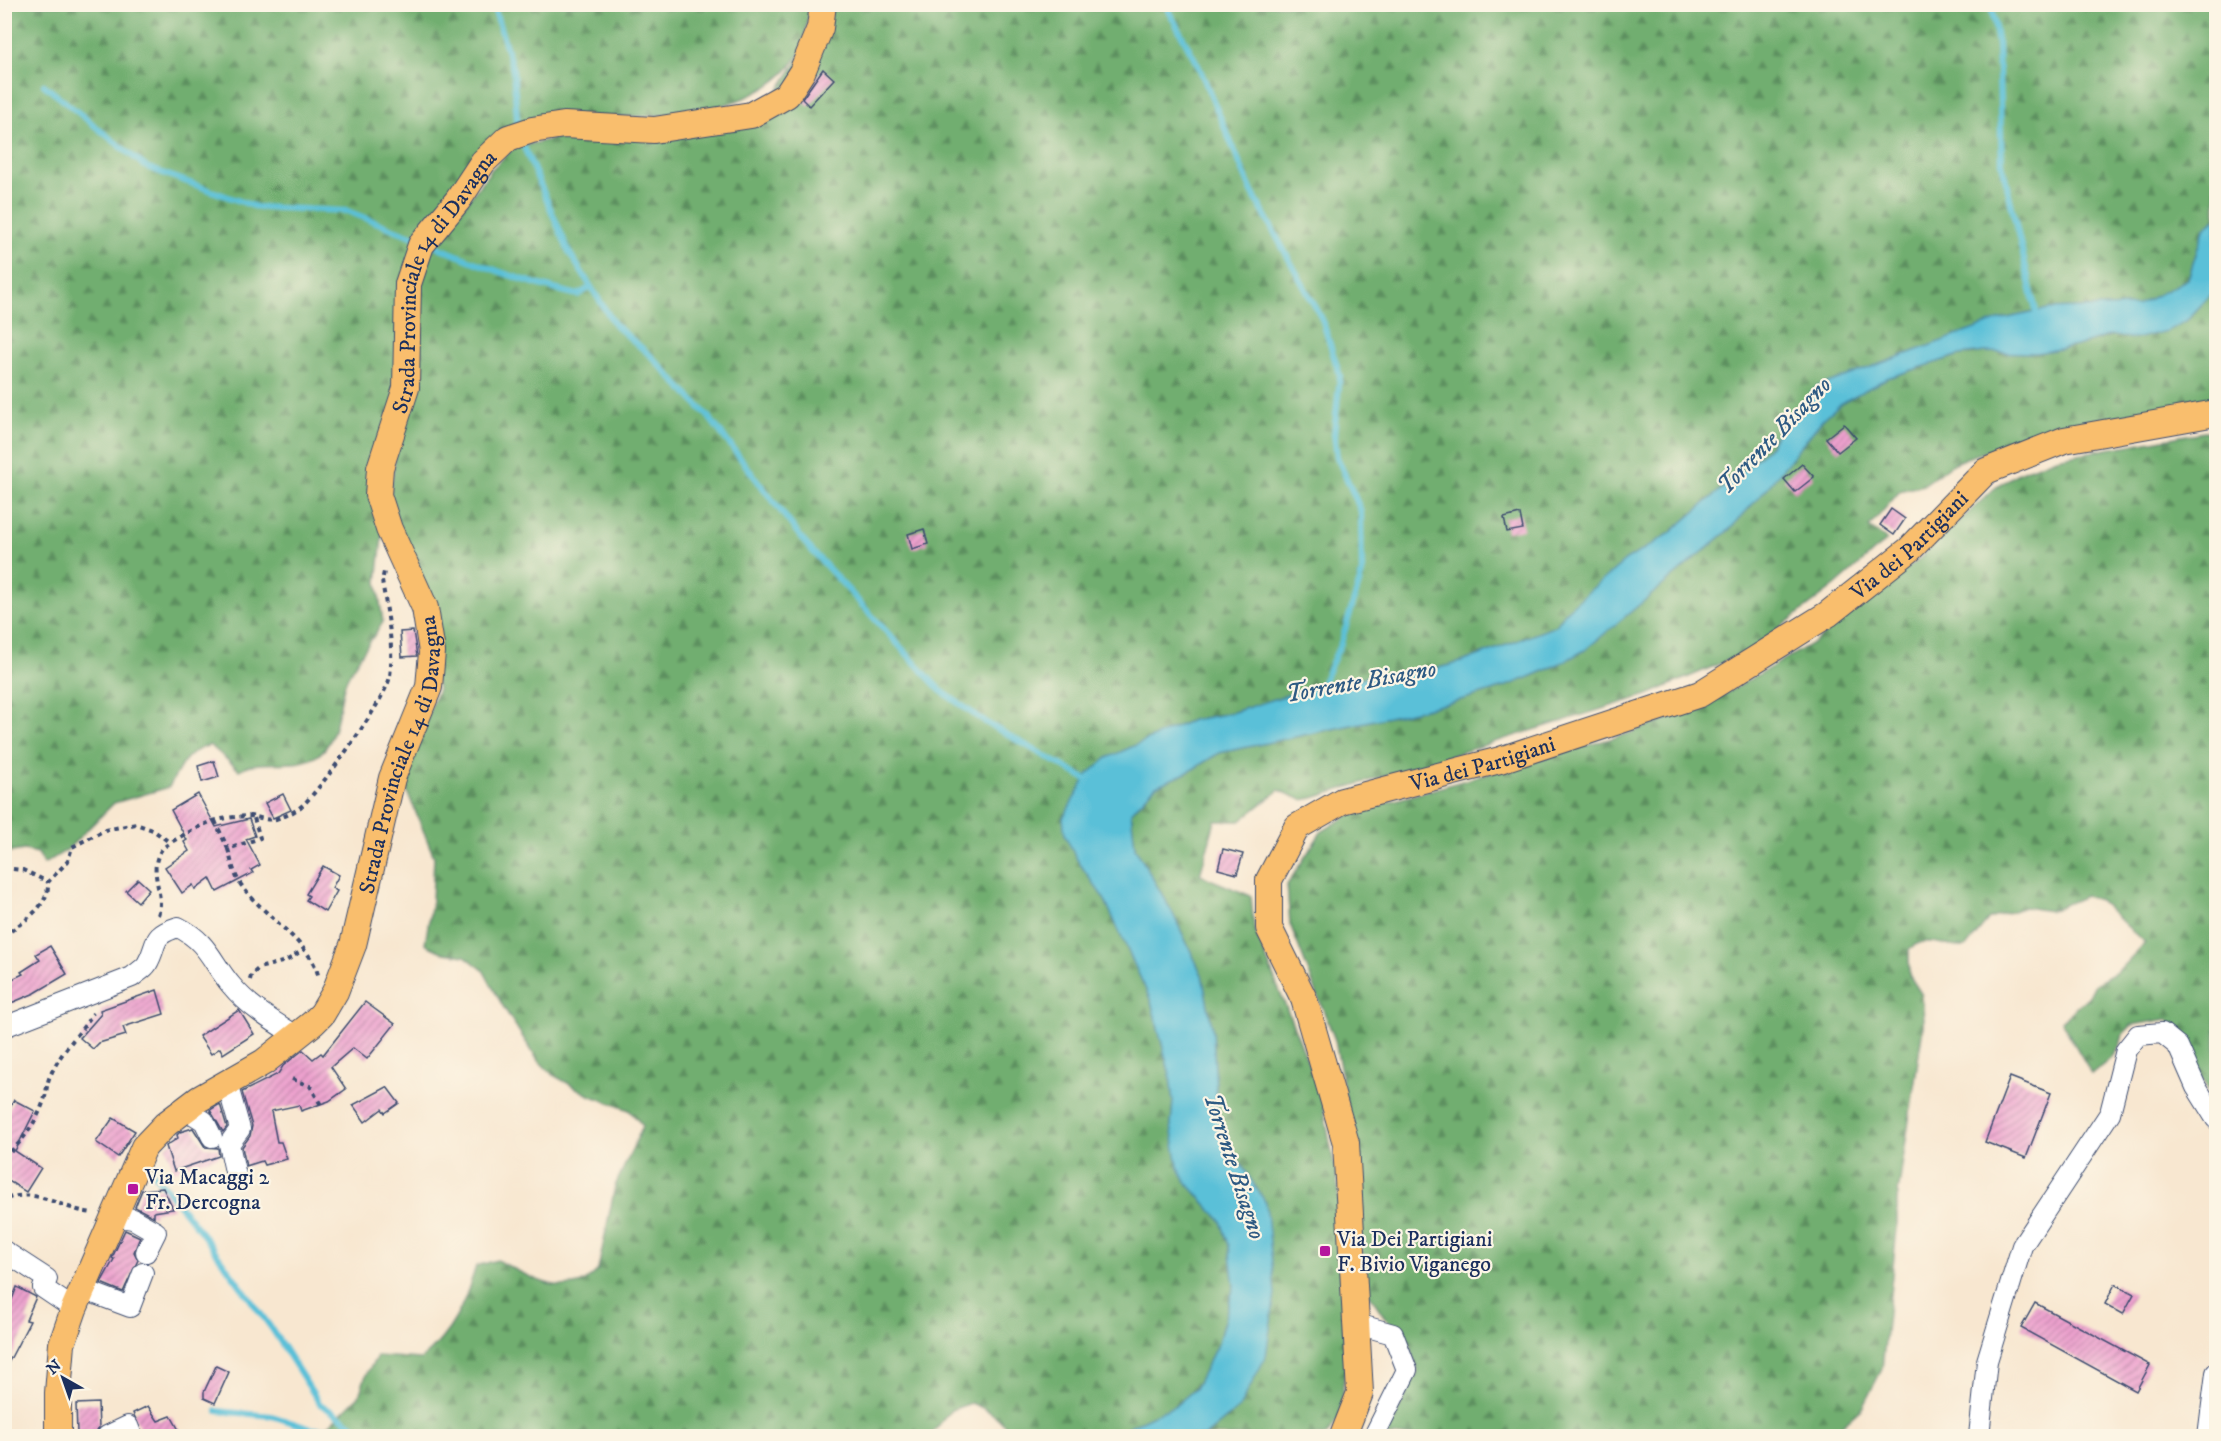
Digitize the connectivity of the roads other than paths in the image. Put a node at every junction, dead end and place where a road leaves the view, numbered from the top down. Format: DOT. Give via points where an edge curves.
graph roads {
  1 [pos="823,4"];
  2 [pos="2217,413"];
  3 [pos="4,1027"];
  4 [pos="298,1037"];
  5 [pos="227,1083"];
  6 [pos="185,1109"];
  7 [pos="2217,1119"];
  8 [pos="212,1137"];
  9 [pos="236,1176"];
  10 [pos="104,1214"];
  11 [pos="4,1251"];
  12 [pos="146,1252"];
  13 [pos="142,1273"];
  14 [pos="78,1299"];
  15 [pos="1357,1324"];
  16 [pos="2217,1373"];
  17 [pos="58,1437"];
  18 [pos="107,1437"];
  19 [pos="132,1437"];
  20 [pos="1342,1437"];
  21 [pos="1374,1437"];
  22 [pos="1979,1437"];
  23 [pos="2208,1437"];
  1 -- 4 [label="main road, Strada Provinciale 14 di Davagna" via="820,28 802,72 787,94 769,105 751,115 654,130 564,125 508,138 483,162 458,201 427,238 408,284 406,388 380,468 378,495 425,608 432,652 429,687 392,778 353,945 322,1014"];
  2 -- 15 [label="main road, Via dei Partigiani" via="2064,440 1986,471 1909,550 1828,614 1700,694 1500,760 1342,801 1297,827 1269,880 1269,928 1304,999 1347,1143"];
  3 -- 4 [label="street" via="132,977 146,966 156,939 178,927 199,939 250,1004"];
  4 -- 5 [label="main road, Strada Provinciale 14 di Davagna"];
  5 -- 6 [label="main road, Strada Provinciale 14 di Davagna"];
  5 -- 9 [label="street" via="240,1129 229,1144"];
  6 -- 8 [label="street" via="204,1121"];
  6 -- 10 [label="main road, Strada Provinciale 14 di Davagna" via="144,1147"];
  7 -- 22 [label="street" via="2196,1087 2178,1046 2162,1034 2138,1035 2126,1050 2110,1113 2022,1246 1987,1361"];
  10 -- 12 [label="street" via="133,1219 156,1232"];
  10 -- 14 [label="main road, Strada Provinciale 14 di Davagna"];
  11 -- 14 [label="street" via="47,1279 44,1288"];
  13 -- 14 [label="street" via="130,1307"];
  14 -- 17 [label="main road, Strada Provinciale 14 di Davagna" via="62,1344"];
  15 -- 20 [label="main road, Via dei Partigiani" via="1360,1393"];
  15 -- 21 [label="street" via="1393,1334 1407,1370"];
  16 -- 23 [label="street"];
  18 -- 19 [label="street" via="128,1426"];
}
